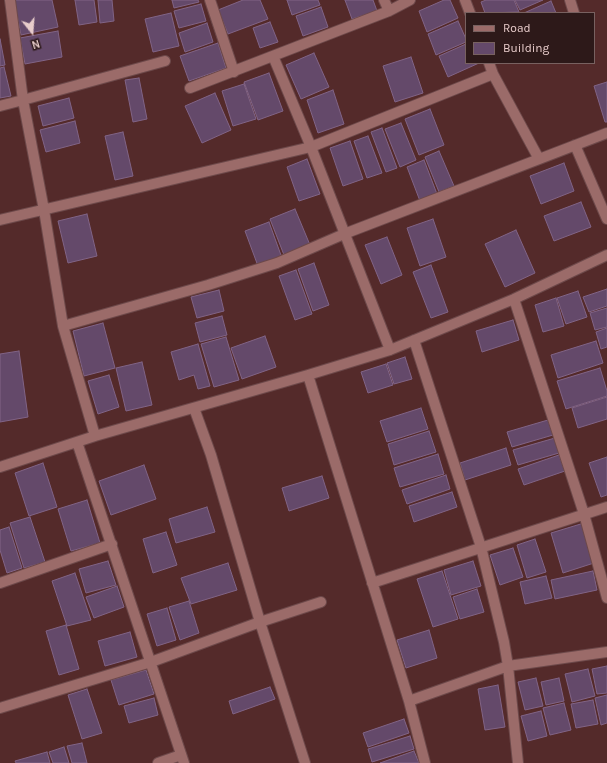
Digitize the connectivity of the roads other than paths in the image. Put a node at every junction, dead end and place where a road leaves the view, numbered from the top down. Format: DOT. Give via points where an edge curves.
graph roads {
  1 [pos="10,0"];
  2 [pos="210,0"];
  3 [pos="384,0"];
  4 [pos="410,0"];
  5 [pos="465,0"];
  6 [pos="570,0"];
  7 [pos="389,11"];
  8 [pos="470,12"];
  9 [pos="574,12"];
  10 [pos="273,56"];
  11 [pos="166,61"];
  12 [pos="489,64"];
  13 [pos="234,72"];
  14 [pos="493,74"];
  15 [pos="190,88"];
  16 [pos="24,100"];
  17 [pos="0,106"];
  18 [pos="607,133"];
  19 [pos="575,145"];
  20 [pos="311,147"];
  21 [pos="539,159"];
  22 [pos="44,210"];
  23 [pos="607,219"];
  24 [pos="0,220"];
  25 [pos="344,234"];
  26 [pos="607,255"];
  27 [pos="514,299"];
  28 [pos="63,326"];
  29 [pos="414,340"];
  30 [pos="390,350"];
  31 [pos="308,376"];
  32 [pos="194,408"];
  33 [pos="96,436"];
  34 [pos="78,442"];
  35 [pos="0,467"];
  36 [pos="607,507"];
  37 [pos="584,514"];
  38 [pos="112,544"];
  39 [pos="481,547"];
  40 [pos="0,583"];
  41 [pos="372,583"];
  42 [pos="607,598"];
  43 [pos="321,602"];
  44 [pos="260,622"];
  45 [pos="607,652"];
  46 [pos="151,662"];
  47 [pos="508,666"];
  48 [pos="409,701"];
  49 [pos="0,708"];
  50 [pos="182,759"];
  51 [pos="158,763"];
  52 [pos="305,763"];
  53 [pos="425,763"];
  54 [pos="518,763"];
  1 -- 16 [label="street"];
  2 -- 13 [label="street"];
  3 -- 7 [label="street"];
  4 -- 7 [label="street"];
  5 -- 8 [label="street"];
  6 -- 9 [label="street"];
  7 -- 10 [label="street"];
  10 -- 13 [label="street"];
  10 -- 20 [label="street"];
  11 -- 16 [label="street"];
  12 -- 14 [label="street"];
  13 -- 15 [label="street"];
  14 -- 20 [label="street"];
  14 -- 21 [label="street"];
  16 -- 17 [label="street"];
  16 -- 22 [label="street"];
  18 -- 19 [label="street"];
  19 -- 21 [label="street"];
  19 -- 23 [label="street"];
  20 -- 22 [label="street"];
  20 -- 25 [label="street"];
  21 -- 25 [label="street"];
  22 -- 24 [label="street"];
  22 -- 28 [label="street"];
  25 -- 28 [label="street" via="270,265"];
  25 -- 30 [label="street"];
  26 -- 27 [label="street"];
  27 -- 29 [label="street"];
  27 -- 37 [label="street"];
  28 -- 33 [label="street"];
  29 -- 30 [label="street"];
  29 -- 39 [label="street"];
  30 -- 31 [label="street"];
  31 -- 32 [label="street"];
  31 -- 41 [label="street"];
  32 -- 33 [label="street"];
  32 -- 44 [label="street" via="211,454"];
  33 -- 34 [label="street"];
  34 -- 35 [label="street"];
  34 -- 38 [label="street"];
  36 -- 37 [label="street"];
  37 -- 39 [label="street"];
  37 -- 42 [label="street"];
  38 -- 40 [label="street"];
  38 -- 46 [label="street"];
  39 -- 41 [label="street"];
  39 -- 47 [label="street"];
  41 -- 48 [label="street"];
  43 -- 44 [label="street"];
  44 -- 46 [label="street"];
  44 -- 52 [label="street"];
  45 -- 47 [label="street"];
  46 -- 49 [label="street"];
  46 -- 50 [label="street"];
  47 -- 48 [label="street"];
  47 -- 54 [label="street"];
  48 -- 53 [label="street"];
  50 -- 51 [label="street"];
}
